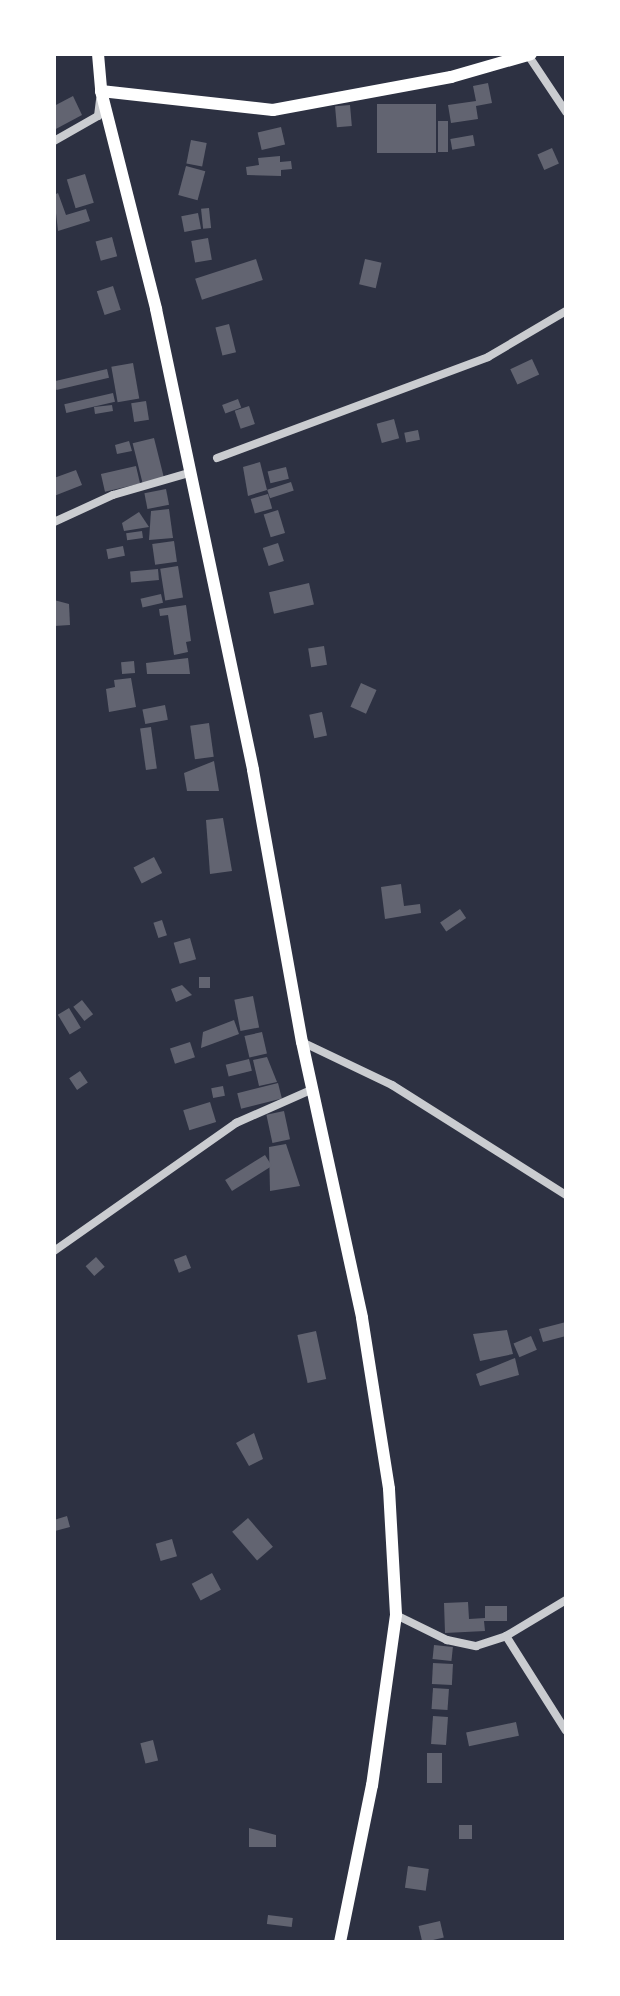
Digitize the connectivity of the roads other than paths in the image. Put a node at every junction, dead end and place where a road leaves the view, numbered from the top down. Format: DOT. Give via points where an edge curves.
graph roads {
  1 [pos="98,54"];
  2 [pos="529,55"];
  3 [pos="101,91"];
  4 [pos="566,112"];
  5 [pos="54,141"];
  6 [pos="566,311"];
  7 [pos="217,458"];
  8 [pos="192,472"];
  9 [pos="54,522"];
  10 [pos="302,1042"];
  11 [pos="314,1088"];
  12 [pos="566,1195"];
  13 [pos="54,1251"];
  14 [pos="566,1600"];
  15 [pos="396,1615"];
  16 [pos="506,1636"];
  17 [pos="566,1731"];
  18 [pos="340,1942"];
  1 -- 3 [label="main road"];
  2 -- 3 [label="main road" via="451,77 273,110"];
  2 -- 4 [label="street"];
  3 -- 5 [label="street" via="98,116"];
  3 -- 8 [label="main road"];
  6 -- 7 [label="street" via="488,357"];
  8 -- 9 [label="street" via="113,495"];
  8 -- 10 [label="main road"];
  10 -- 11 [label="main road"];
  10 -- 12 [label="street" via="392,1085"];
  11 -- 13 [label="street" via="236,1123"];
  11 -- 15 [label="main road" via="378,1406"];
  14 -- 16 [label="street"];
  15 -- 16 [label="street" via="447,1640 476,1646"];
  15 -- 18 [label="main road" via="372,1785"];
  16 -- 17 [label="street"];
}
